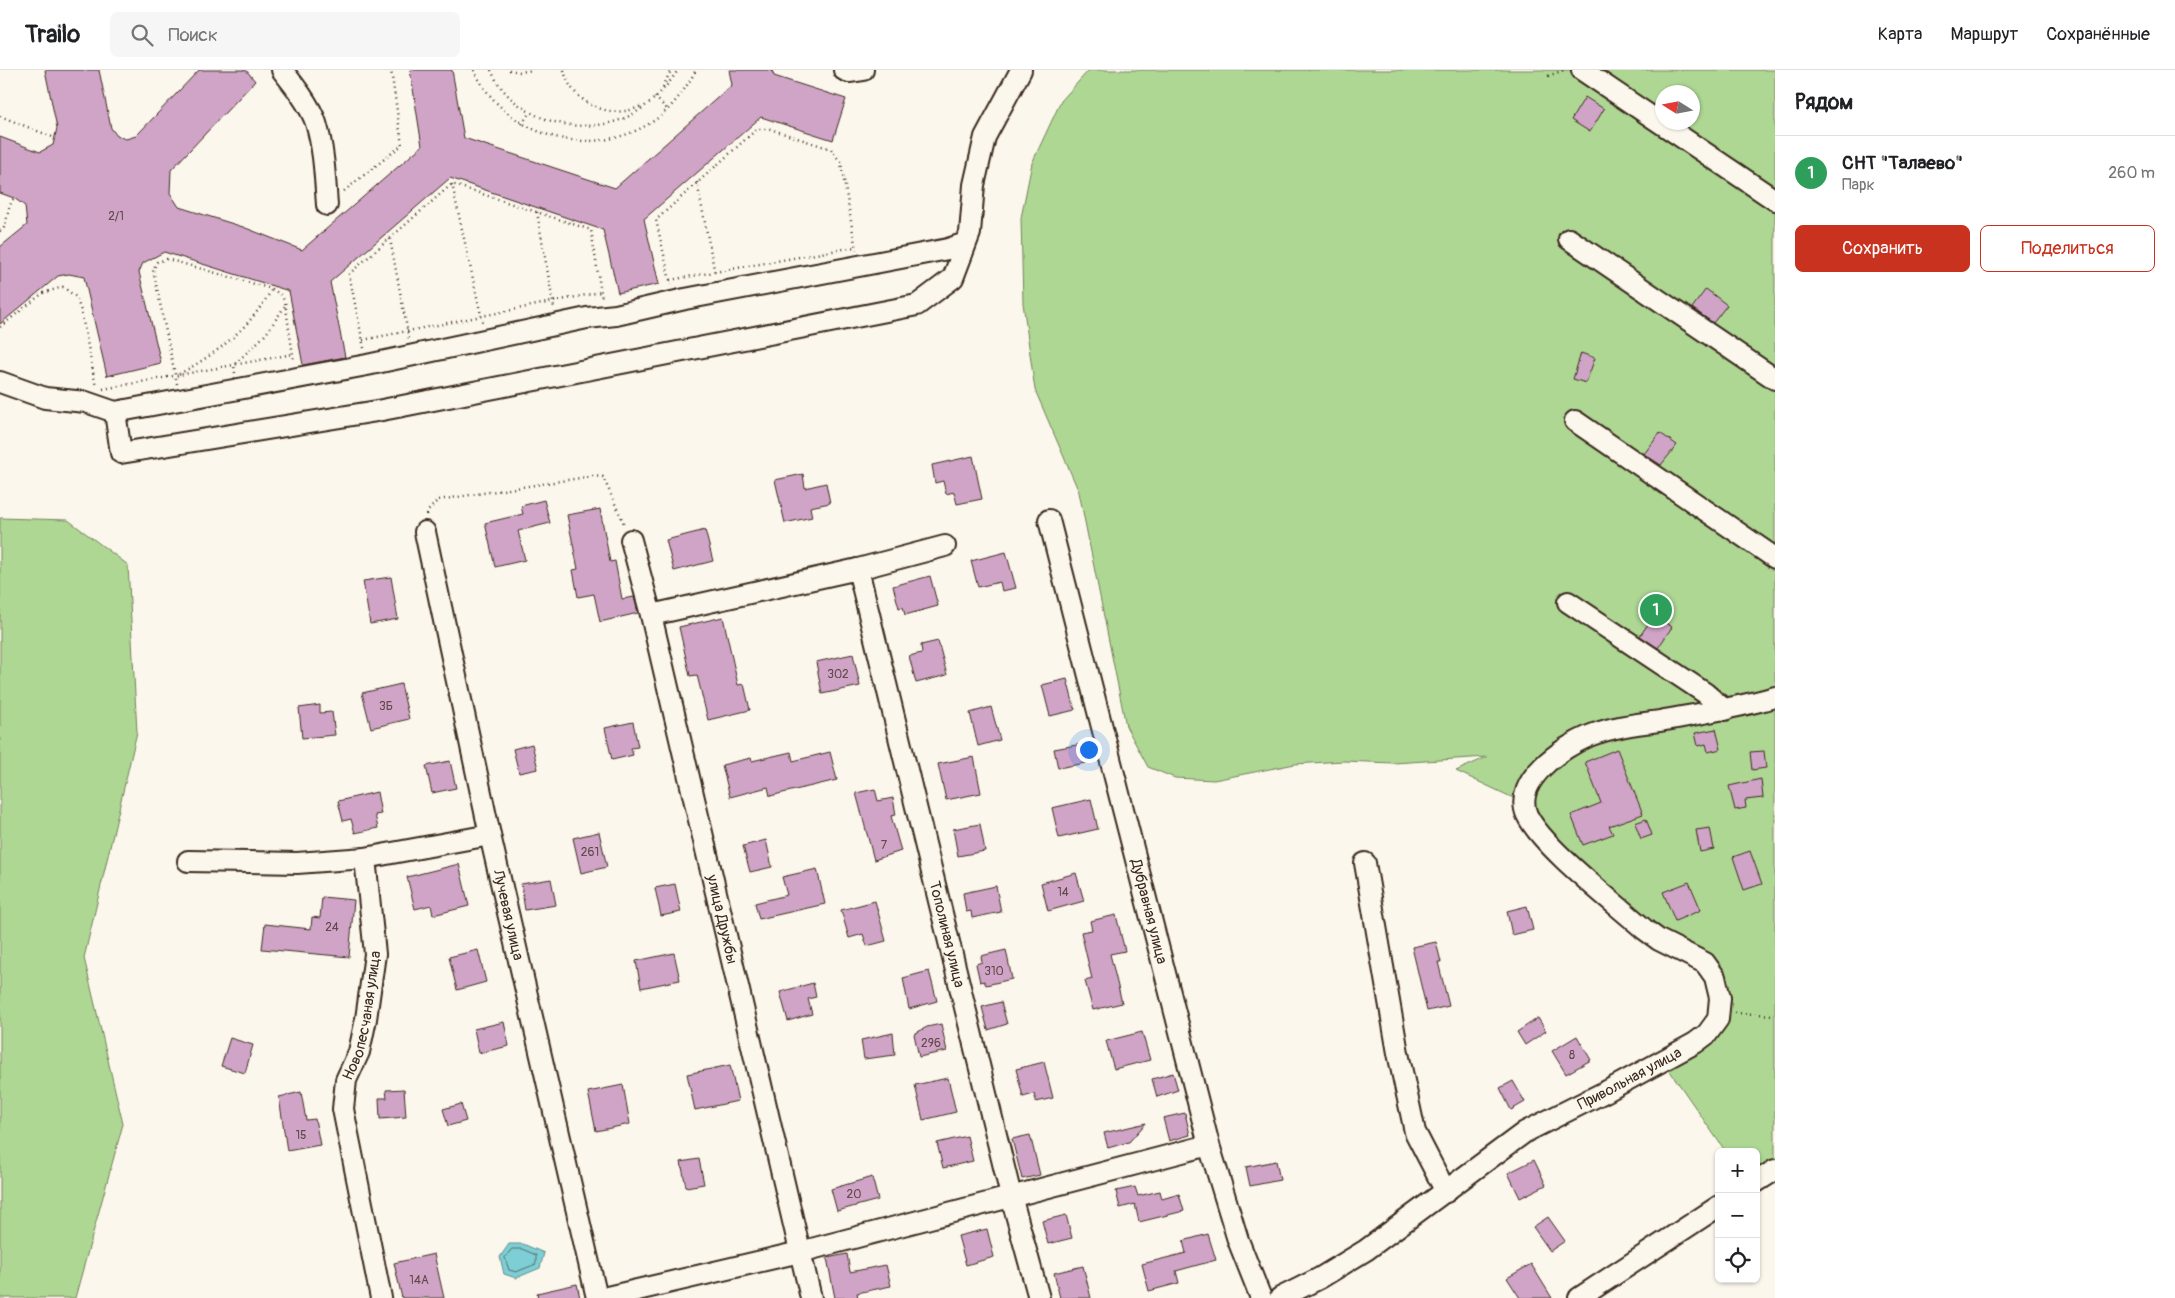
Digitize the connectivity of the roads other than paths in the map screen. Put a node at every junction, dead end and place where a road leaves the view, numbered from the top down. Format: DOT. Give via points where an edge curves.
graph roads {
  1 [pos="282,70"];
  2 [pos="844,70"];
  3 [pos="863,70"];
  4 [pos="1021,70"];
  5 [pos="1582,70"];
  6 [pos="1775,200"];
  7 [pos="327,205"];
  8 [pos="1569,239"];
  9 [pos="966,243"];
  10 [pos="1775,380"];
  11 [pos="0,382"];
  12 [pos="115,412"];
  13 [pos="1575,421"];
  14 [pos="1049,520"];
  15 [pos="425,532"];
  16 [pos="631,540"];
  17 [pos="945,546"];
  18 [pos="1775,558"];
  19 [pos="858,569"];
  20 [pos="1568,602"];
  21 [pos="651,615"];
  22 [pos="1775,697"];
  23 [pos="1725,710"];
  24 [pos="490,835"];
  25 [pos="364,858"];
  26 [pos="188,861"];
  27 [pos="1364,863"];
  28 [pos="1209,1145"];
  29 [pos="1775,1170"];
  30 [pos="1760,1179"];
  31 [pos="1446,1192"];
  32 [pos="1011,1196"];
  33 [pos="1715,1209"];
  34 [pos="800,1252"];
  35 [pos="381,1298"];
  36 [pos="597,1298"];
  37 [pos="603,1298"];
  38 [pos="810,1298"];
  39 [pos="1040,1298"];
  40 [pos="1261,1298"];
  41 [pos="1280,1298"];
  42 [pos="1579,1298"];
  1 -- 7 [label="street" via="316,122"];
  2 -- 3 [label="street"];
  4 -- 9 [label="street" via="985,137"];
  5 -- 6 [label="street"];
  8 -- 10 [label="street"];
  9 -- 12 [label="street" via="948,249 858,256 718,293 368,365"];
  9 -- 12 [label="street" via="953,278 918,305 909,307 377,411 121,453"];
  11 -- 12 [label="street" via="45,398 86,402"];
  13 -- 18 [label="street"];
  14 -- 28 [label="street, Дубравная улица"];
  15 -- 24 [label="street, Лучевая улица"];
  16 -- 21 [label="street, улица Дружбы"];
  17 -- 19 [label="street"];
  19 -- 21 [label="street"];
  19 -- 32 [label="street, Тополиная улица"];
  20 -- 23 [label="street" via="1706,693"];
  21 -- 34 [label="street, улица Дружбы"];
  22 -- 23 [label="street"];
  23 -- 31 [label="street, Привольная улица" via="1620,727 1589,736 1554,757 1531,778 1524,803 1528,815 1552,847 1616,904 1659,940 1705,964 1715,976 1720,998 1718,1020 1695,1043 1525,1132"];
  24 -- 25 [label="street"];
  24 -- 36 [label="street, Лучевая улица"];
  25 -- 26 [label="street" via="297,863"];
  25 -- 35 [label="street, Новопесчаная улица" via="375,954 366,1019 359,1052 346,1080 343,1109"];
  27 -- 31 [label="street" via="1415,1132"];
  28 -- 32 [label="street"];
  28 -- 40 [label="street, Дубравная улица" via="1238,1240"];
  29 -- 30 [label="street"];
  31 -- 41 [label="street, Привольная улица" via="1366,1250"];
  32 -- 34 [label="street"];
  32 -- 39 [label="street, Тополиная улица"];
  33 -- 42 [label="street"];
  34 -- 37 [label="street"];
  34 -- 38 [label="street, улица Дружбы"];
}
